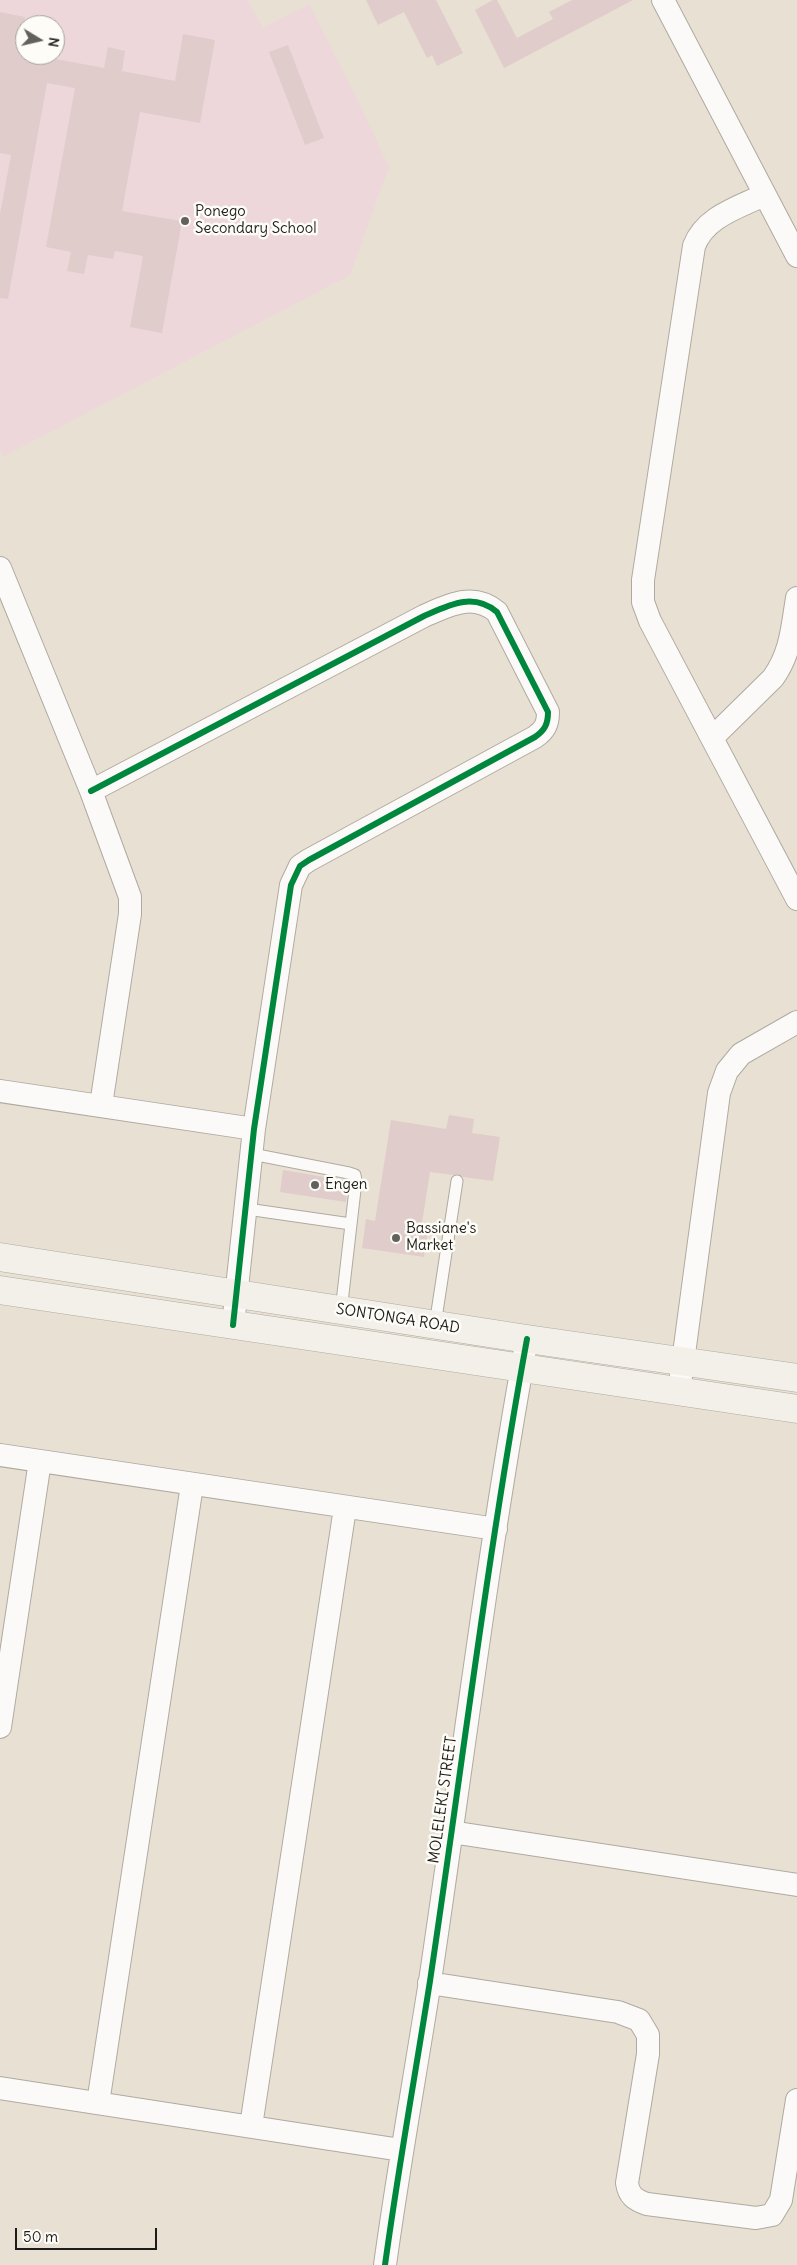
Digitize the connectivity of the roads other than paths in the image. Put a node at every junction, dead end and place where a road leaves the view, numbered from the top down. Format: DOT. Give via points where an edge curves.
graph roads {
  1 [pos="663,0"];
  2 [pos="764,195"];
  3 [pos="797,256"];
  4 [pos="0,568"];
  5 [pos="797,598"];
  6 [pos="713,737"];
  7 [pos="91,791"];
  8 [pos="788,858"];
  9 [pos="797,899"];
  10 [pos="797,1022"];
  11 [pos="0,1091"];
  12 [pos="101,1106"];
  13 [pos="254,1129"];
  14 [pos="252,1154"];
  15 [pos="456,1181"];
  16 [pos="247,1210"];
  17 [pos="351,1224"];
  18 [pos="0,1257"];
  19 [pos="0,1290"];
  20 [pos="237,1292"];
  21 [pos="342,1311"];
  22 [pos="232,1325"];
  23 [pos="435,1325"];
  24 [pos="526,1339"];
  25 [pos="683,1360"];
  26 [pos="521,1368"];
  27 [pos="797,1378"];
  28 [pos="679,1391"];
  29 [pos="797,1410"];
  30 [pos="0,1456"];
  31 [pos="40,1461"];
  32 [pos="192,1485"];
  33 [pos="345,1508"];
  34 [pos="496,1529"];
  35 [pos="0,1726"];
  36 [pos="451,1832"];
  37 [pos="797,1885"];
  38 [pos="429,1983"];
  39 [pos="0,2088"];
  40 [pos="797,2100"];
  41 [pos="98,2103"];
  42 [pos="250,2126"];
  43 [pos="401,2150"];
  44 [pos="385,2265"];
  1 -- 2 [label="street"];
  2 -- 3 [label="street"];
  2 -- 6 [label="street" via="710,222 694,246 643,580 645,611"];
  4 -- 7 [label="street"];
  5 -- 6 [label="street" via="787,654 780,668"];
  6 -- 8 [label="street"];
  7 -- 12 [label="street" via="130,897"];
  7 -- 13 [label="street" via="424,616 465,601 488,605 497,612 541,696 548,712 548,723 543,731 309,860 295,873"];
  8 -- 9 [label="street"];
  10 -- 25 [label="street" via="740,1054 727,1071 719,1093"];
  11 -- 12 [label="street"];
  12 -- 13 [label="street"];
  13 -- 14 [label="street"];
  14 -- 16 [label="street"];
  14 -- 17 [label="lane" via="353,1174 356,1182"];
  15 -- 23 [label="lane"];
  16 -- 17 [label="lane"];
  16 -- 20 [label="street"];
  17 -- 21 [label="lane"];
  18 -- 20 [label="main road, SONTONGA ROAD"];
  19 -- 22 [label="main road, SONTONGA ROAD"];
  20 -- 21 [label="main road, SONTONGA ROAD"];
  20 -- 22 [label="street"];
  21 -- 23 [label="main road, SONTONGA ROAD"];
  22 -- 26 [label="main road, SONTONGA ROAD"];
  23 -- 24 [label="main road, SONTONGA ROAD"];
  24 -- 25 [label="main road, SONTONGA ROAD"];
  24 -- 26 [label="street, MOLELEKI STREET"];
  25 -- 27 [label="main road, SONTONGA ROAD"];
  25 -- 28 [label="street"];
  26 -- 28 [label="main road, SONTONGA ROAD"];
  26 -- 34 [label="street, MOLELEKI STREET"];
  28 -- 29 [label="main road, SONTONGA ROAD"];
  30 -- 31 [label="street"];
  31 -- 32 [label="street"];
  31 -- 35 [label="street"];
  32 -- 33 [label="street"];
  32 -- 41 [label="street"];
  33 -- 34 [label="street"];
  33 -- 42 [label="street"];
  34 -- 36 [label="street, MOLELEKI STREET"];
  36 -- 37 [label="street"];
  36 -- 38 [label="street, MOLELEKI STREET"];
  38 -- 40 [label="street" via="618,2012 639,2020 648,2035 648,2054 627,2183 632,2198 647,2204 756,2218 772,2215 781,2200"];
  38 -- 43 [label="street, MOLELEKI STREET"];
  39 -- 41 [label="street"];
  41 -- 42 [label="street"];
  42 -- 43 [label="street"];
  43 -- 44 [label="street, MOLELEKI STREET"];
}
